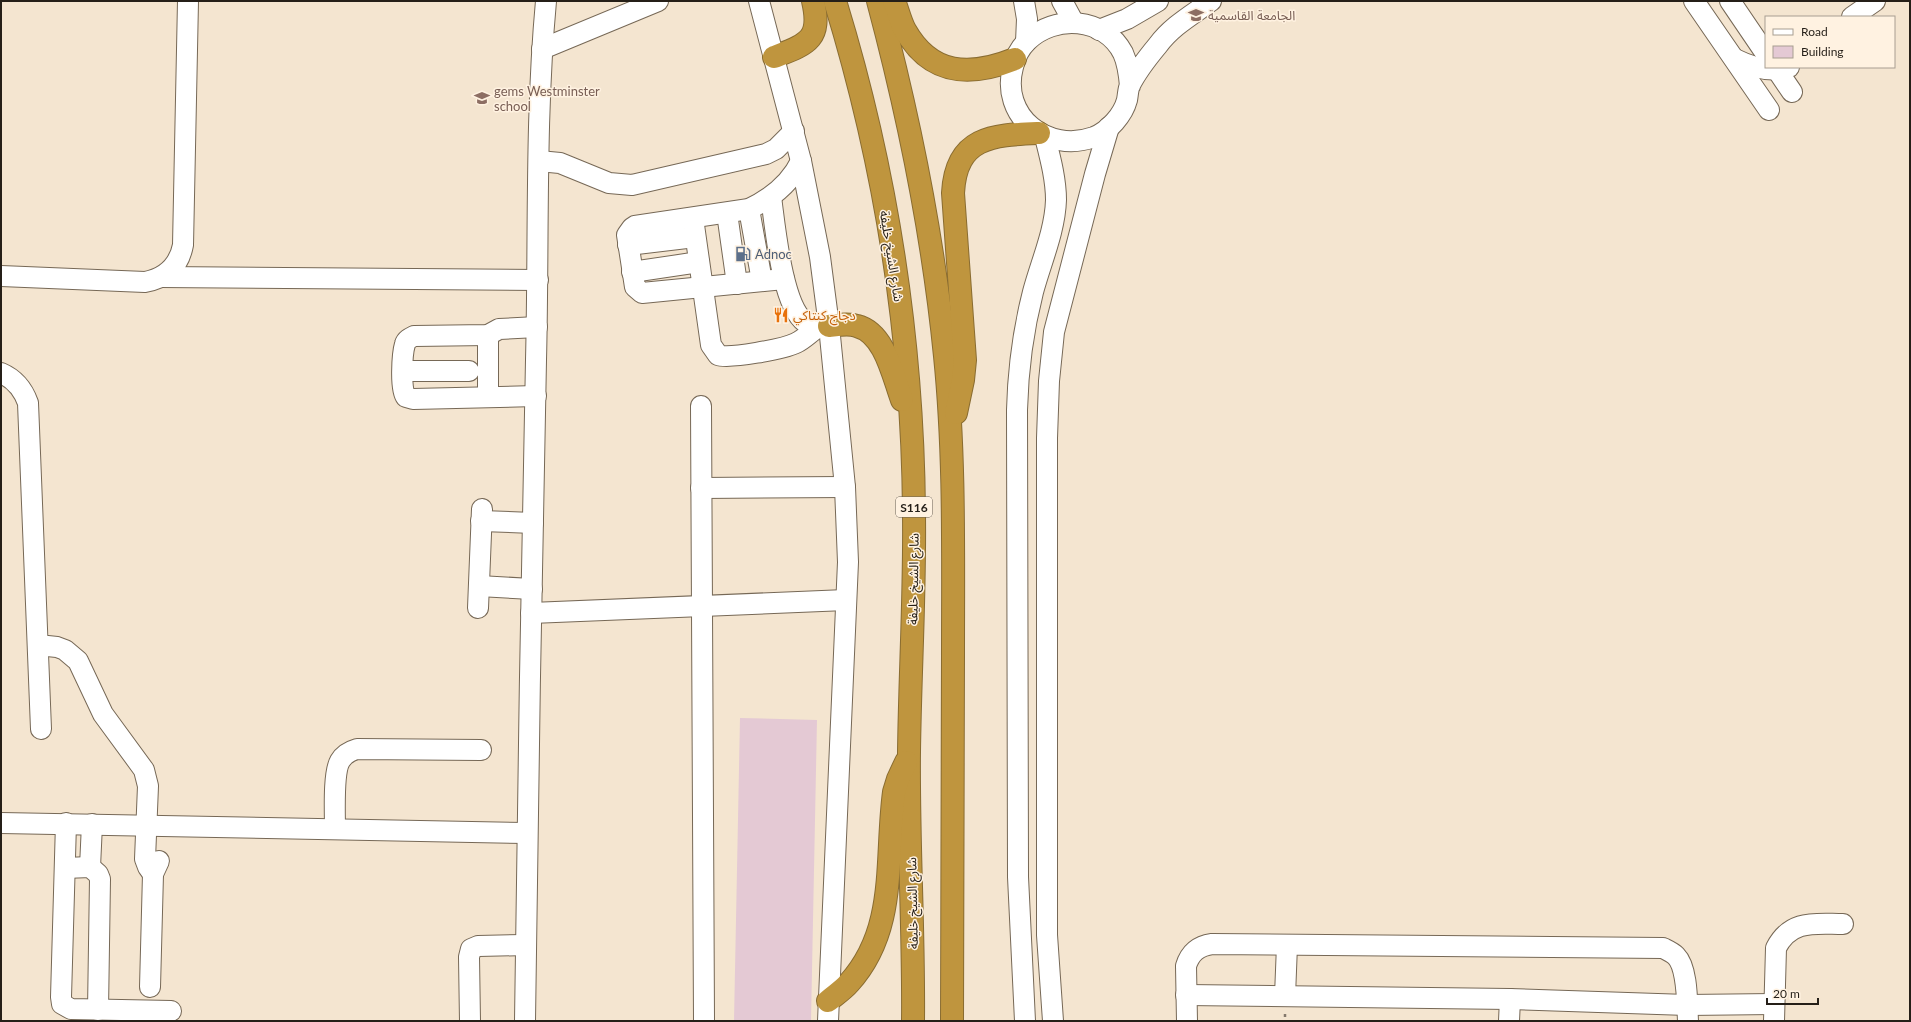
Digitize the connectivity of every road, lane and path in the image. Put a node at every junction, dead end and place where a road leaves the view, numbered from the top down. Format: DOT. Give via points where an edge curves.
graph roads {
  1 [pos="188,1"];
  2 [pos="546,1"];
  3 [pos="658,1"];
  4 [pos="759,1"];
  5 [pos="813,1"];
  6 [pos="835,1"];
  7 [pos="878,1"];
  8 [pos="894,1"];
  9 [pos="1024,1"];
  10 [pos="1062,1"];
  11 [pos="1158,1"];
  12 [pos="1211,1"];
  13 [pos="1694,1"];
  14 [pos="1730,1"];
  15 [pos="1875,1"];
  16 [pos="1853,16"];
  17 [pos="1074,22"];
  18 [pos="1099,30"];
  19 [pos="1765,48"];
  20 [pos="542,49"];
  21 [pos="1020,50"];
  22 [pos="774,57"];
  23 [pos="1735,59"];
  24 [pos="1765,61"];
  25 [pos="1778,68"];
  26 [pos="1130,86"];
  27 [pos="1792,92"];
  28 [pos="1769,110"];
  29 [pos="1109,127"];
  30 [pos="794,131"];
  31 [pos="1042,135"];
  32 [pos="539,161"];
  33 [pos="801,161"];
  34 [pos="771,197"];
  35 [pos="749,209"];
  36 [pos="727,213"];
  37 [pos="694,227"];
  38 [pos="699,262"];
  39 [pos="632,272"];
  40 [pos="1,276"];
  41 [pos="162,277"];
  42 [pos="784,279"];
  43 [pos="538,280"];
  44 [pos="762,281"];
  45 [pos="737,284"];
  46 [pos="702,287"];
  47 [pos="826,326"];
  48 [pos="537,327"];
  49 [pos="488,335"];
  50 [pos="403,367"];
  51 [pos="469,367"];
  52 [pos="1,373"];
  53 [pos="536,396"];
  54 [pos="488,397"];
  55 [pos="701,406"];
  56 [pos="911,421"];
  57 [pos="951,440"];
  58 [pos="846,487"];
  59 [pos="701,488"];
  60 [pos="533,523"];
  61 [pos="479,586"];
  62 [pos="532,589"];
  63 [pos="846,600"];
  64 [pos="702,606"];
  65 [pos="478,608"];
  66 [pos="531,613"];
  67 [pos="38,645"];
  68 [pos="41,729"];
  69 [pos="481,750"];
  70 [pos="909,756"];
  71 [pos="1,823"];
  72 [pos="66,823"];
  73 [pos="92,824"];
  74 [pos="153,825"];
  75 [pos="335,829"];
  76 [pos="527,833"];
  77 [pos="90,867"];
  78 [pos="65,868"];
  79 [pos="1018,877"];
  80 [pos="1843,924"];
  81 [pos="1047,935"];
  82 [pos="526,945"];
  83 [pos="1287,945"];
  84 [pos="150,987"];
  85 [pos="1186,995"];
  86 [pos="1285,996"];
  87 [pos="1510,999"];
  88 [pos="98,1010"];
  89 [pos="171,1011"];
  90 [pos="828,1011"];
  91 [pos="1688,1013"];
  92 [pos="1774,1013"];
  93 [pos="470,1021"];
  94 [pos="525,1021"];
  95 [pos="704,1021"];
  96 [pos="913,1021"];
  97 [pos="952,1021"];
  98 [pos="1025,1021"];
  99 [pos="1053,1021"];
  100 [pos="1187,1021"];
  101 [pos="1509,1021"];
  1 -- 41 [label="street" via="183,245 178,260"];
  2 -- 20 [label="street"];
  3 -- 20 [label="street"];
  4 -- 22 [label="street"];
  5 -- 22 [label="highway" via="816,20 811,36 798,47"];
  6 -- 56 [label="highway, شارع الشيخ خليفة / S116" via="862,101 894,255"];
  7 -- 57 [label="highway" via="901,93 926,213 941,318"];
  8 -- 21 [label="highway" via="908,35 916,47 932,60 952,69 973,71 994,68"];
  9 -- 21 [label="street" via="1027,19"];
  10 -- 17 [label="street"];
  11 -- 18 [label="street"];
  12 -- 26 [label="street" via="1173,28 1158,44"];
  13 -- 23 [label="street"];
  14 -- 19 [label="street"];
  15 -- 16 [label="street"];
  17 -- 18 [label="street"];
  17 -- 21 [label="street" via="1056,24 1040,31"];
  18 -- 26 [label="street" via="1112,40 1122,53 1128,69"];
  20 -- 32 [label="street"];
  21 -- 31 [label="street" via="1011,76 1011,92 1016,109 1026,123"];
  22 -- 30 [label="street"];
  23 -- 24 [label="street" via="1755,67"];
  23 -- 28 [label="street"];
  25 -- 27 [label="street"];
  26 -- 29 [label="street" via="1127,101 1120,115"];
  29 -- 31 [label="street" via="1095,136 1079,141 1062,141"];
  29 -- 81 [label="street" via="1054,332 1049,381"];
  30 -- 32 [label="street" via="776,149 766,154 637,184 609,183 560,163"];
  30 -- 33 [label="street"];
  31 -- 57 [label="highway" via="1003,134 991,137 970,149 957,169 953,193 964,371"];
  31 -- 79 [label="street" via="1054,178 1056,200 1053,221 1024,330 1017,403"];
  32 -- 43 [label="street"];
  33 -- 34 [label="street" via="789,181"];
  33 -- 47 [label="street" via="820,257"];
  34 -- 35 [label="street"];
  34 -- 42 [label="street"];
  35 -- 36 [label="street"];
  35 -- 44 [label="street"];
  36 -- 37 [label="street"];
  36 -- 45 [label="street"];
  37 -- 38 [label="street"];
  37 -- 39 [label="street" via="632,228 627,235"];
  38 -- 39 [label="street"];
  38 -- 46 [label="street"];
  39 -- 46 [label="street" via="635,286 642,293"];
  40 -- 41 [label="street" via="145,282"];
  41 -- 43 [label="street"];
  42 -- 44 [label="street"];
  42 -- 47 [label="street" via="792,305 799,317 810,325"];
  43 -- 48 [label="street"];
  44 -- 45 [label="street"];
  45 -- 46 [label="street"];
  46 -- 47 [label="street" via="711,345 714,351 724,357 789,346"];
  47 -- 56 [label="highway" via="856,325 865,328 876,338 884,350"];
  47 -- 58 [label="street"];
  48 -- 49 [label="street" via="499,329"];
  48 -- 53 [label="street"];
  49 -- 50 [label="street" via="414,336 405,344"];
  49 -- 54 [label="street"];
  50 -- 51 [label="street"];
  50 -- 54 [label="street" via="402,391 410,399"];
  52 -- 67 [label="street" via="16,382 28,403"];
  53 -- 54 [label="street"];
  53 -- 60 [label="street"];
  55 -- 59 [label="street"];
  56 -- 70 [label="highway, شارع الشيخ خليفة / S116" via="914,514"];
  57 -- 97 [label="highway"];
  58 -- 59 [label="street"];
  58 -- 63 [label="street"];
  59 -- 64 [label="street"];
  60 -- 61 [label="street" via="482,515"];
  60 -- 62 [label="street"];
  61 -- 62 [label="street"];
  61 -- 65 [label="street"];
  62 -- 66 [label="street"];
  63 -- 64 [label="street"];
  63 -- 90 [label="street"];
  64 -- 66 [label="street"];
  64 -- 95 [label="street"];
  66 -- 76 [label="street"];
  67 -- 68 [label="street"];
  67 -- 74 [label="street" via="65,650 78,661 103,714 140,762 148,786"];
  69 -- 75 [label="street" via="357,749 347,753 339,761 336,772"];
  70 -- 90 [label="highway" via="894,792 887,892 879,932 861,968"];
  70 -- 96 [label="highway, شارع الشيخ خليفة / S116"];
  71 -- 72 [label="street"];
  72 -- 73 [label="street"];
  72 -- 78 [label="street"];
  73 -- 74 [label="street"];
  73 -- 77 [label="street"];
  74 -- 75 [label="street"];
  74 -- 84 [label="street" via="159,859 153,874"];
  75 -- 76 [label="street"];
  76 -- 82 [label="street"];
  77 -- 78 [label="street"];
  77 -- 88 [label="street" via="100,879"];
  78 -- 88 [label="street" via="61,1001 68,1009"];
  79 -- 81 [label="street" via="1021,872 1029,871 1034,877"];
  79 -- 98 [label="street"];
  80 -- 92 [label="street" via="1806,924 1784,934 1776,948"];
  81 -- 99 [label="street"];
  82 -- 93 [label="street" via="478,946 471,949"];
  82 -- 94 [label="street"];
  83 -- 85 [label="street" via="1204,945 1188,960"];
  83 -- 86 [label="street"];
  83 -- 91 [label="street" via="1662,948 1677,956 1681,963"];
  85 -- 86 [label="street"];
  85 -- 100 [label="street"];
  86 -- 87 [label="street"];
  87 -- 91 [label="street"];
  87 -- 101 [label="street"];
  88 -- 89 [label="street"];
  91 -- 92 [label="street"];
}
